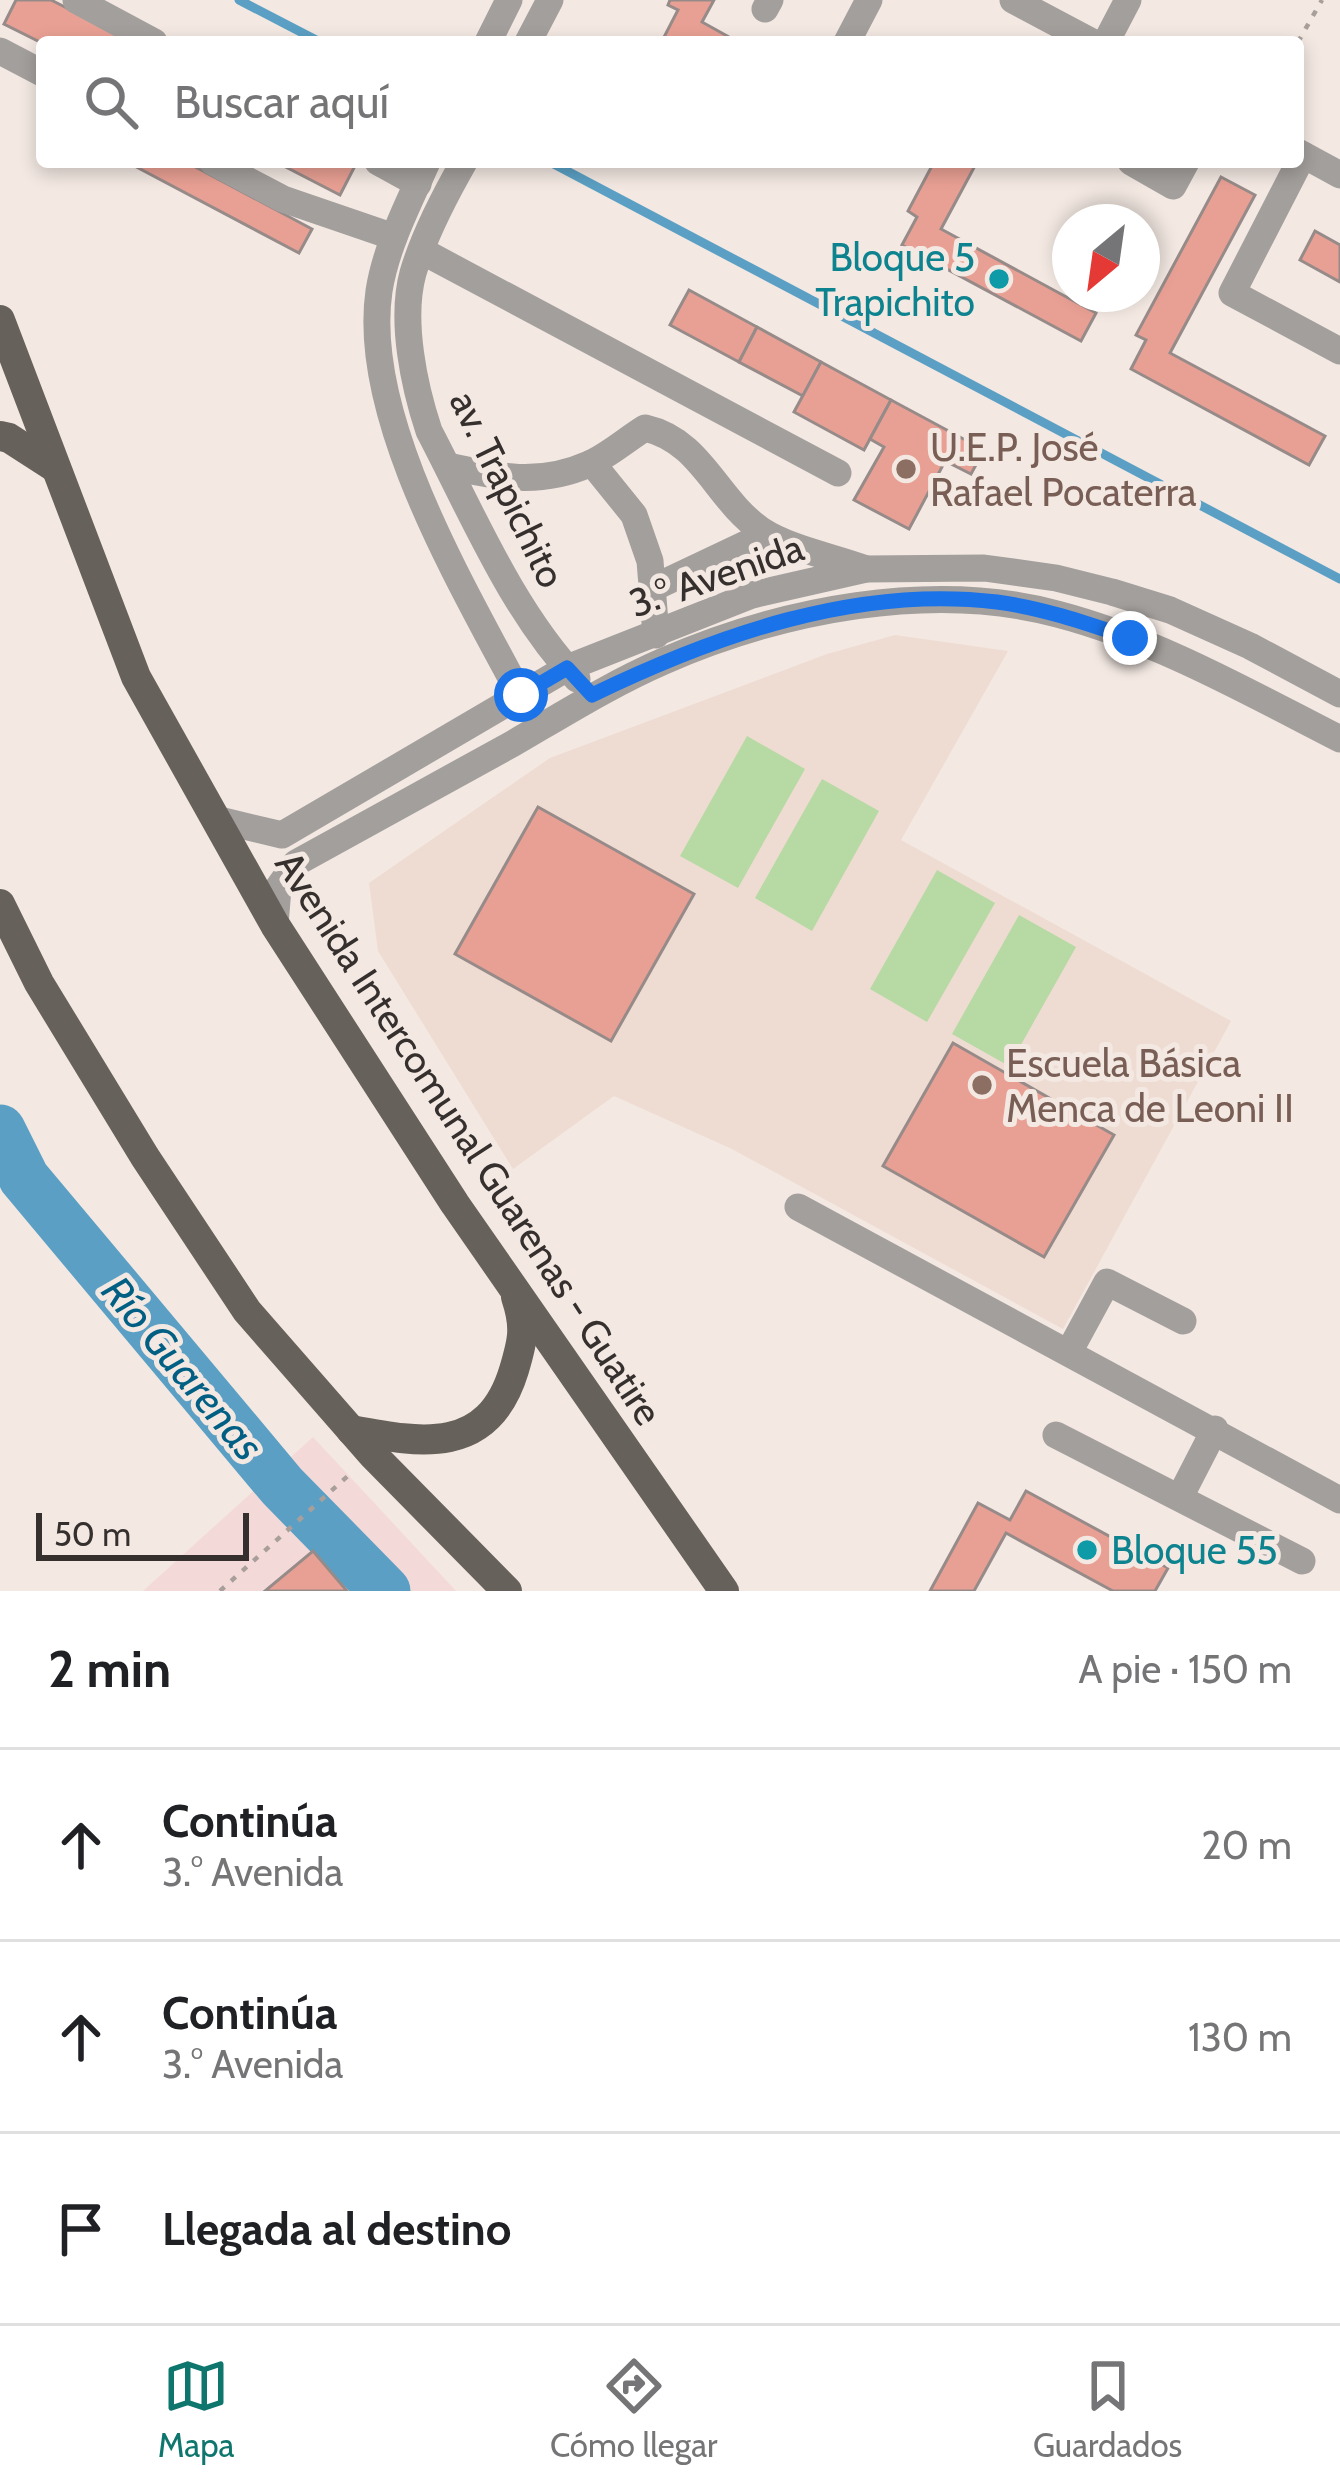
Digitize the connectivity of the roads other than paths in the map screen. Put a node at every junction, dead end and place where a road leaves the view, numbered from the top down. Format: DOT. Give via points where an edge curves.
graph roads {
  1 [pos="76,0"];
  2 [pos="509,0"];
  3 [pos="550,0"];
  4 [pos="869,0"];
  5 [pos="1013,0"];
  6 [pos="1128,0"];
  7 [pos="143,36"];
  8 [pos="491,36"];
  9 [pos="530,36"];
  10 [pos="850,36"];
  11 [pos="1081,36"];
  12 [pos="1109,36"];
  13 [pos="0,51"];
  14 [pos="36,70"];
  15 [pos="1304,156"];
  16 [pos="225,168"];
  17 [pos="461,168"];
  18 [pos="1142,168"];
  19 [pos="1183,168"];
  20 [pos="1293,168"];
  21 [pos="423,173"];
  22 [pos="1340,175"];
  23 [pos="394,237"];
  24 [pos="422,251"];
  25 [pos="0,320"];
  26 [pos="1340,351"];
  27 [pos="0,436"];
  28 [pos="592,463"];
  29 [pos="448,466"];
  30 [pos="54,467"];
  31 [pos="838,473"];
  32 [pos="767,534"];
  33 [pos="866,568"];
  34 [pos="653,588"];
  35 [pos="656,635"];
  36 [pos="567,668"];
  37 [pos="1340,694"];
  38 [pos="521,695"];
  39 [pos="592,695"];
  40 [pos="538,729"];
  41 [pos="1340,739"];
  42 [pos="215,819"];
  43 [pos="0,904"];
  44 [pos="275,926"];
  45 [pos="798,1207"];
  46 [pos="508,1275"];
  47 [pos="1183,1321"];
  48 [pos="1070,1352"];
  49 [pos="1215,1429"];
  50 [pos="351,1430"];
  51 [pos="1056,1435"];
  52 [pos="1180,1498"];
  53 [pos="1340,1500"];
  54 [pos="1302,1561"];
  55 [pos="507,1591"];
  56 [pos="724,1591"];
  1 -- 7 [label="street"];
  2 -- 8 [label="street"];
  3 -- 9 [label="street"];
  4 -- 10 [label="street"];
  5 -- 11 [label="street"];
  6 -- 12 [label="street"];
  13 -- 14 [label="street"];
  15 -- 22 [label="street"];
  16 -- 23 [label="street" via="284,199"];
  17 -- 24 [label="street, av. Trapichito"];
  18 -- 19 [label="street" via="1173,186"];
  20 -- 26 [label="street" via="1232,293"];
  21 -- 23 [label="street"];
  23 -- 38 [label="street" via="376,341 394,432"];
  24 -- 29 [label="street, av. Trapichito" via="412,277 411,360 429,431"];
  24 -- 31 [label="street"];
  25 -- 30 [label="main road, Avenida Intercomunal Guarenas - Guatire"];
  27 -- 30 [label="main road"];
  28 -- 29 [label="street" via="538,479"];
  28 -- 32 [label="street" via="645,428 670,433"];
  28 -- 34 [label="street" via="634,515"];
  29 -- 36 [label="street, av. Trapichito" via="528,618"];
  30 -- 42 [label="main road, Avenida Intercomunal Guarenas - Guatire" via="136,677"];
  32 -- 33 [label="street"];
  32 -- 34 [label="street"];
  33 -- 35 [label="street, 3.° Avenida" via="752,596"];
  33 -- 37 [label="street, 3.° Avenida" via="984,568 1112,592 1170,610"];
  34 -- 35 [label="street"];
  35 -- 36 [label="street, 3.° Avenida"];
  36 -- 38 [label="street, 3.° Avenida"];
  36 -- 39 [label="street, av. Trapichito"];
  38 -- 40 [label="street"];
  38 -- 42 [label="street, 3.° Avenida" via="282,835"];
  39 -- 40 [label="street, 3.° Avenida"];
  39 -- 41 [label="street, 3.° Avenida" via="702,645 804,616 939,599 997,602 1130,638"];
  40 -- 44 [label="street, 3.° Avenida" via="296,863 278,888"];
  42 -- 44 [label="main road, Avenida Intercomunal Guarenas - Guatire"];
  43 -- 50 [label="main road" via="39,983 247,1311"];
  44 -- 46 [label="main road, Avenida Intercomunal Guarenas - Guatire"];
  45 -- 48 [label="street"];
  46 -- 50 [label="main road" via="525,1324 503,1401 484,1421 461,1436 417,1442"];
  46 -- 56 [label="main road, Avenida Intercomunal Guarenas - Guatire"];
  47 -- 48 [label="street" via="1107,1282"];
  48 -- 49 [label="street"];
  49 -- 52 [label="street"];
  49 -- 53 [label="street"];
  50 -- 55 [label="main road"];
  51 -- 52 [label="street"];
  52 -- 54 [label="street"];
}
